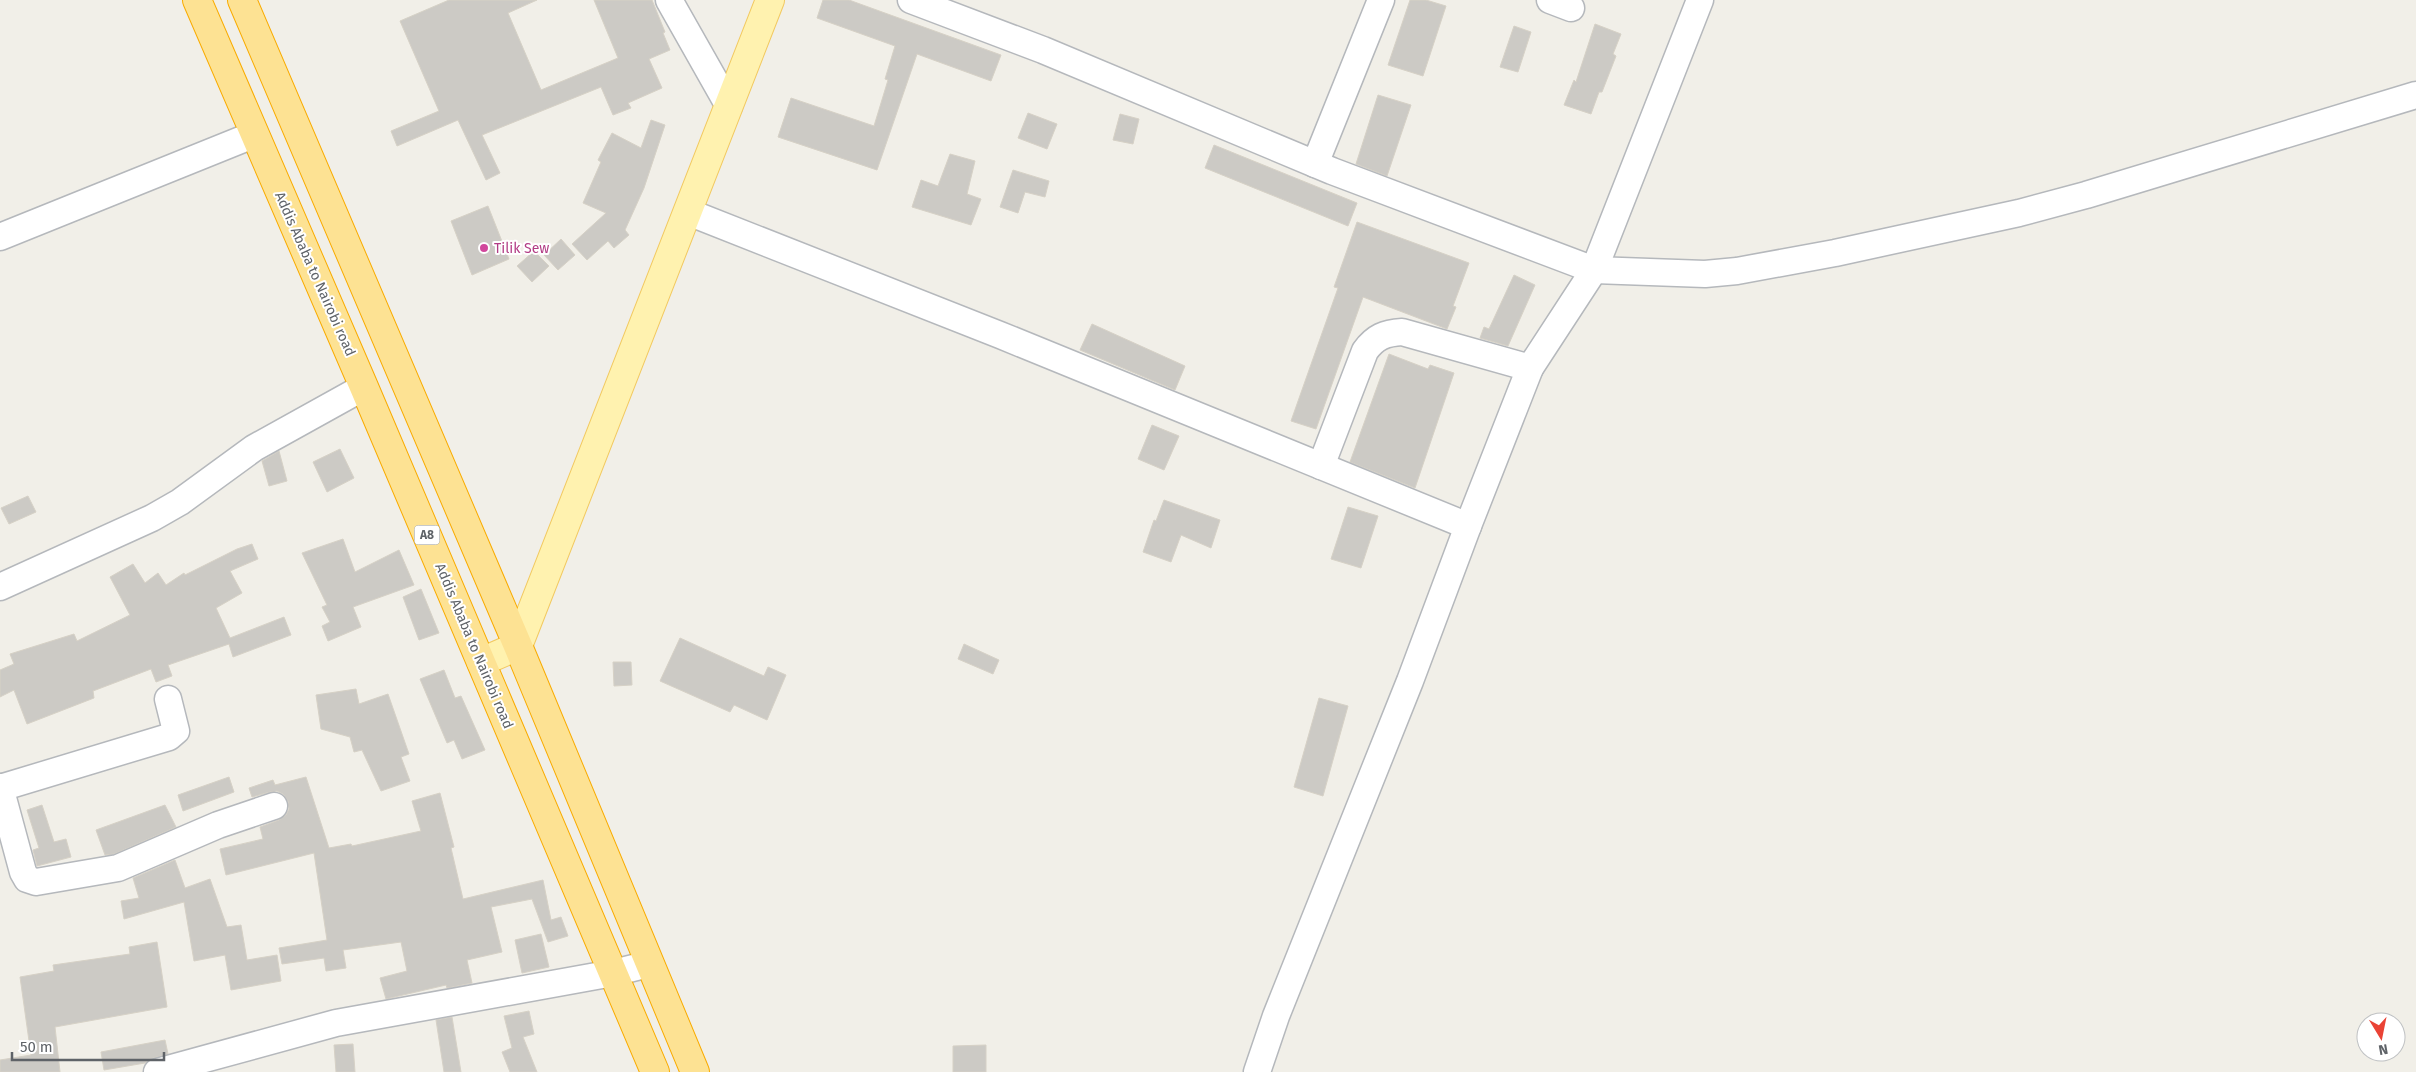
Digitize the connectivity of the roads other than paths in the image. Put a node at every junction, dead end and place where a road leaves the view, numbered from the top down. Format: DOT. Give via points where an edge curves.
graph roads {
  1 [pos="196,0"];
  2 [pos="242,0"];
  3 [pos="669,0"];
  4 [pos="770,0"];
  5 [pos="911,0"];
  6 [pos="1381,0"];
  7 [pos="1700,0"];
  8 [pos="2416,95"];
  9 [pos="729,106"];
  10 [pos="254,135"];
  11 [pos="1315,164"];
  12 [pos="688,212"];
  13 [pos="0,237"];
  14 [pos="1594,270"];
  15 [pos="1530,368"];
  16 [pos="364,387"];
  17 [pos="1321,466"];
  18 [pos="1468,526"];
  19 [pos="0,587"];
  20 [pos="518,646"];
  21 [pos="481,662"];
  22 [pos="168,700"];
  23 [pos="0,788"];
  24 [pos="274,806"];
  25 [pos="650,964"];
  26 [pos="613,973"];
  27 [pos="156,1072"];
  28 [pos="655,1072"];
  29 [pos="695,1072"];
  30 [pos="1256,1072"];
  1 -- 10 [label="highway, Addis Ababa to Nairobi road / A8"];
  2 -- 20 [label="highway"];
  3 -- 9 [label="street"];
  4 -- 9 [label="main road"];
  5 -- 11 [label="street" via="1043,50"];
  6 -- 11 [label="street"];
  7 -- 14 [label="street"];
  8 -- 14 [label="street" via="2086,196 1845,251 1721,273"];
  9 -- 12 [label="main road"];
  10 -- 13 [label="street"];
  10 -- 16 [label="highway, Addis Ababa to Nairobi road / A8"];
  11 -- 14 [label="street"];
  12 -- 17 [label="street" via="1000,334"];
  12 -- 20 [label="main road"];
  14 -- 15 [label="street"];
  15 -- 17 [label="street" via="1402,332 1387,333 1364,350"];
  15 -- 18 [label="street"];
  16 -- 19 [label="street" via="254,448 180,502 152,518"];
  16 -- 21 [label="highway, Addis Ababa to Nairobi road / A8"];
  17 -- 18 [label="street"];
  18 -- 30 [label="street"];
  20 -- 21 [label="main road"];
  20 -- 25 [label="highway"];
  21 -- 26 [label="highway, Addis Ababa to Nairobi road / A8"];
  22 -- 23 [label="street" via="176,731 169,737"];
  23 -- 24 [label="street" via="23,872 27,879 36,882 118,868 218,825"];
  25 -- 26 [label="street"];
  25 -- 29 [label="highway"];
  26 -- 27 [label="street" via="336,1023"];
  26 -- 28 [label="highway, Addis Ababa to Nairobi road / A8"];
}
